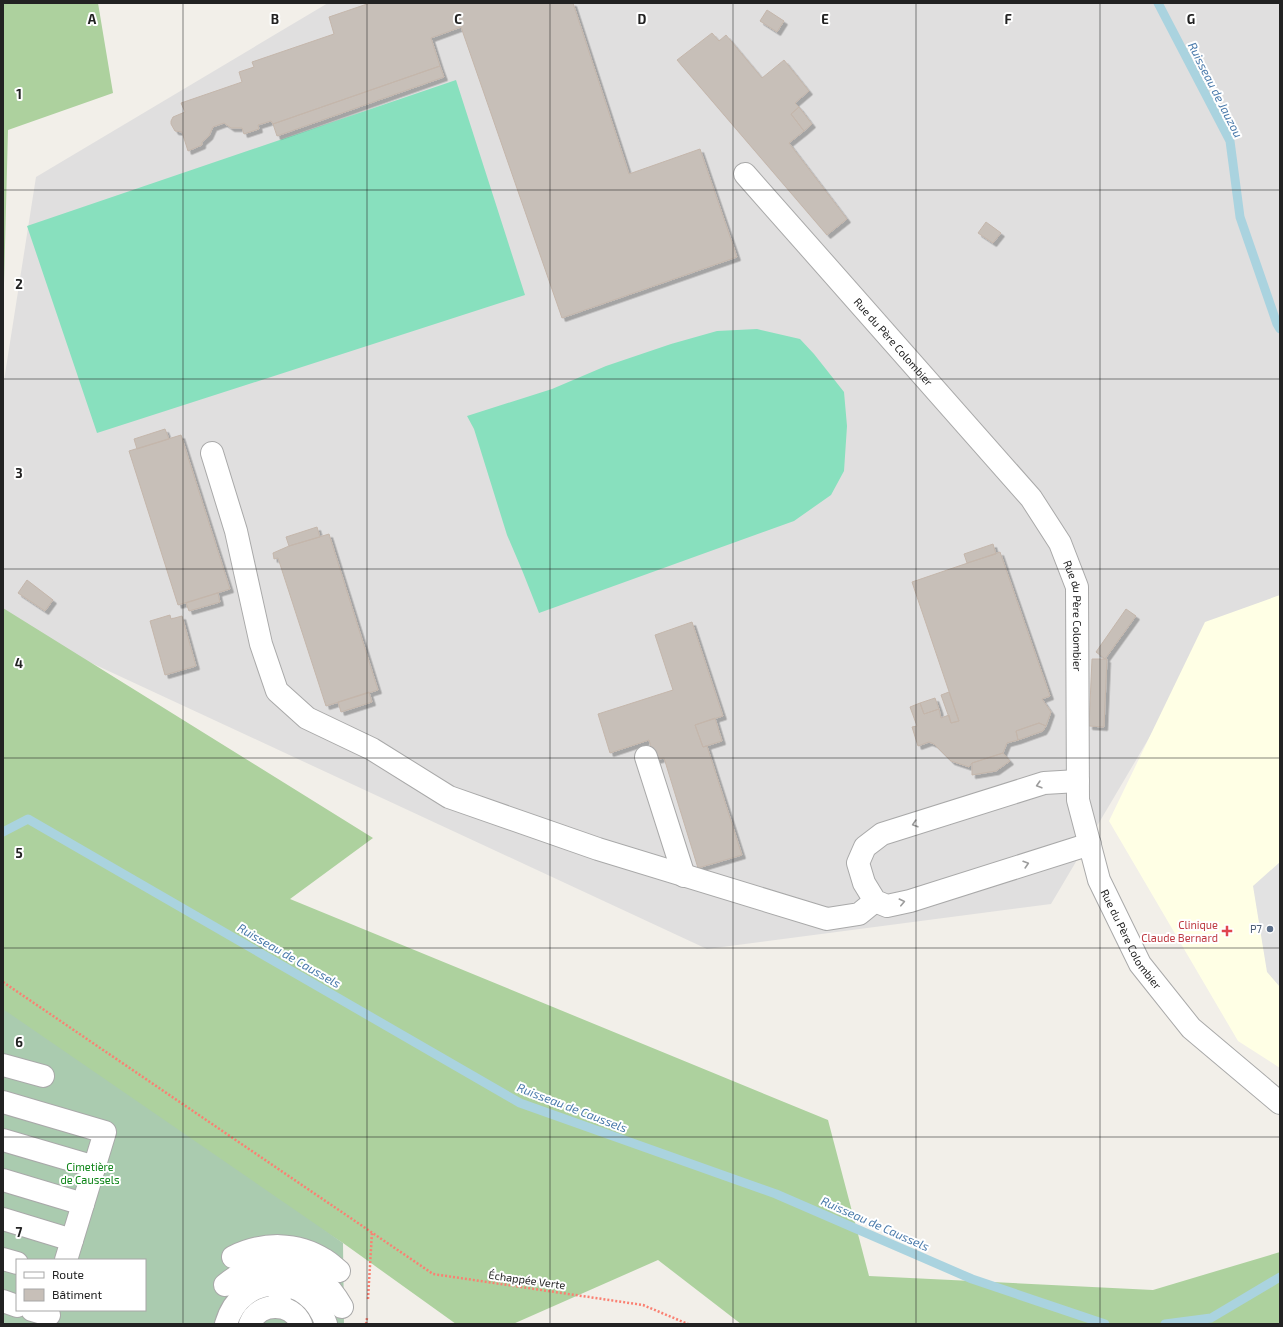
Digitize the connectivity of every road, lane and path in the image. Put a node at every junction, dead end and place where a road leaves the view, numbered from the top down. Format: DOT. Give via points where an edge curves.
graph roads {
  1 [pos="745,174"];
  2 [pos="212,453"];
  3 [pos="646,757"];
  4 [pos="1078,781"];
  5 [pos="1090,844"];
  6 [pos="684,876"];
  7 [pos="875,901"];
  8 [pos="3,982"];
  9 [pos="3,1065"];
  10 [pos="43,1076"];
  11 [pos="3,1102"];
  12 [pos="1280,1103"];
  13 [pos="3,1140"];
  14 [pos="95,1167"];
  15 [pos="3,1180"];
  16 [pos="83,1204"];
  17 [pos="3,1219"];
  18 [pos="372,1231"];
  19 [pos="69,1250"];
  20 [pos="233,1257"];
  21 [pos="284,1258"];
  22 [pos="3,1259"];
  23 [pos="16,1263"];
  24 [pos="339,1271"];
  25 [pos="225,1285"];
  26 [pos="3,1301"];
  27 [pos="368,1301"];
  28 [pos="16,1306"];
  29 [pos="279,1307"];
  30 [pos="342,1307"];
  31 [pos="367,1316"];
  32 [pos="226,1324"];
  33 [pos="250,1324"];
  34 [pos="301,1324"];
  35 [pos="326,1324"];
  36 [pos="366,1324"];
  37 [pos="688,1324"];
  1 -- 4 [label="street, Rue du Père Colombier" via="1031,498 1060,543 1077,587"];
  2 -- 6 [label="street" via="236,531 261,644 277,691 307,718 372,749 449,797"];
  3 -- 6 [label="street"];
  4 -- 5 [label="street, Rue du Père Colombier" via="1078,800"];
  4 -- 7 [label="street, one-way" via="1044,783 882,834 865,847 858,864 864,883"];
  7 -- 5 [label="street, one-way" via="887,906 910,901"];
  5 -- 12 [label="street, Rue du Père Colombier" via="1099,880 1140,964 1191,1028"];
  6 -- 7 [label="street" via="827,919 858,914"];
  8 -- 18 [label="path, Échappée Verte"];
  9 -- 10 [label="street"];
  11 -- 14 [label="street" via="105,1132"];
  13 -- 14 [label="street"];
  14 -- 16 [label="street"];
  15 -- 16 [label="street"];
  16 -- 19 [label="street"];
  17 -- 19 [label="street"];
  18 -- 27 [label="path"];
  18 -- 37 [label="path, Échappée Verte" via="433,1274 643,1305"];
  20 -- 21 [label="street" via="258,1247 276,1246"];
  21 -- 24 [label="street" via="310,1252 326,1260"];
  21 -- 25 [label="street" via="276,1264 248,1269"];
  21 -- 29 [label="street"];
  21 -- 30 [label="street" via="290,1265 316,1275 327,1284"];
  21 -- 32 [label="street" via="266,1285 256,1288 240,1299 233,1307"];
  21 -- 35 [label="street" via="296,1288 312,1299"];
  22 -- 23 [label="street"];
  26 -- 28 [label="street"];
  29 -- 33 [label="street" via="263,1309 256,1314"];
  29 -- 34 [label="street" via="294,1314"];
  31 -- 36 [label="path"];
}
